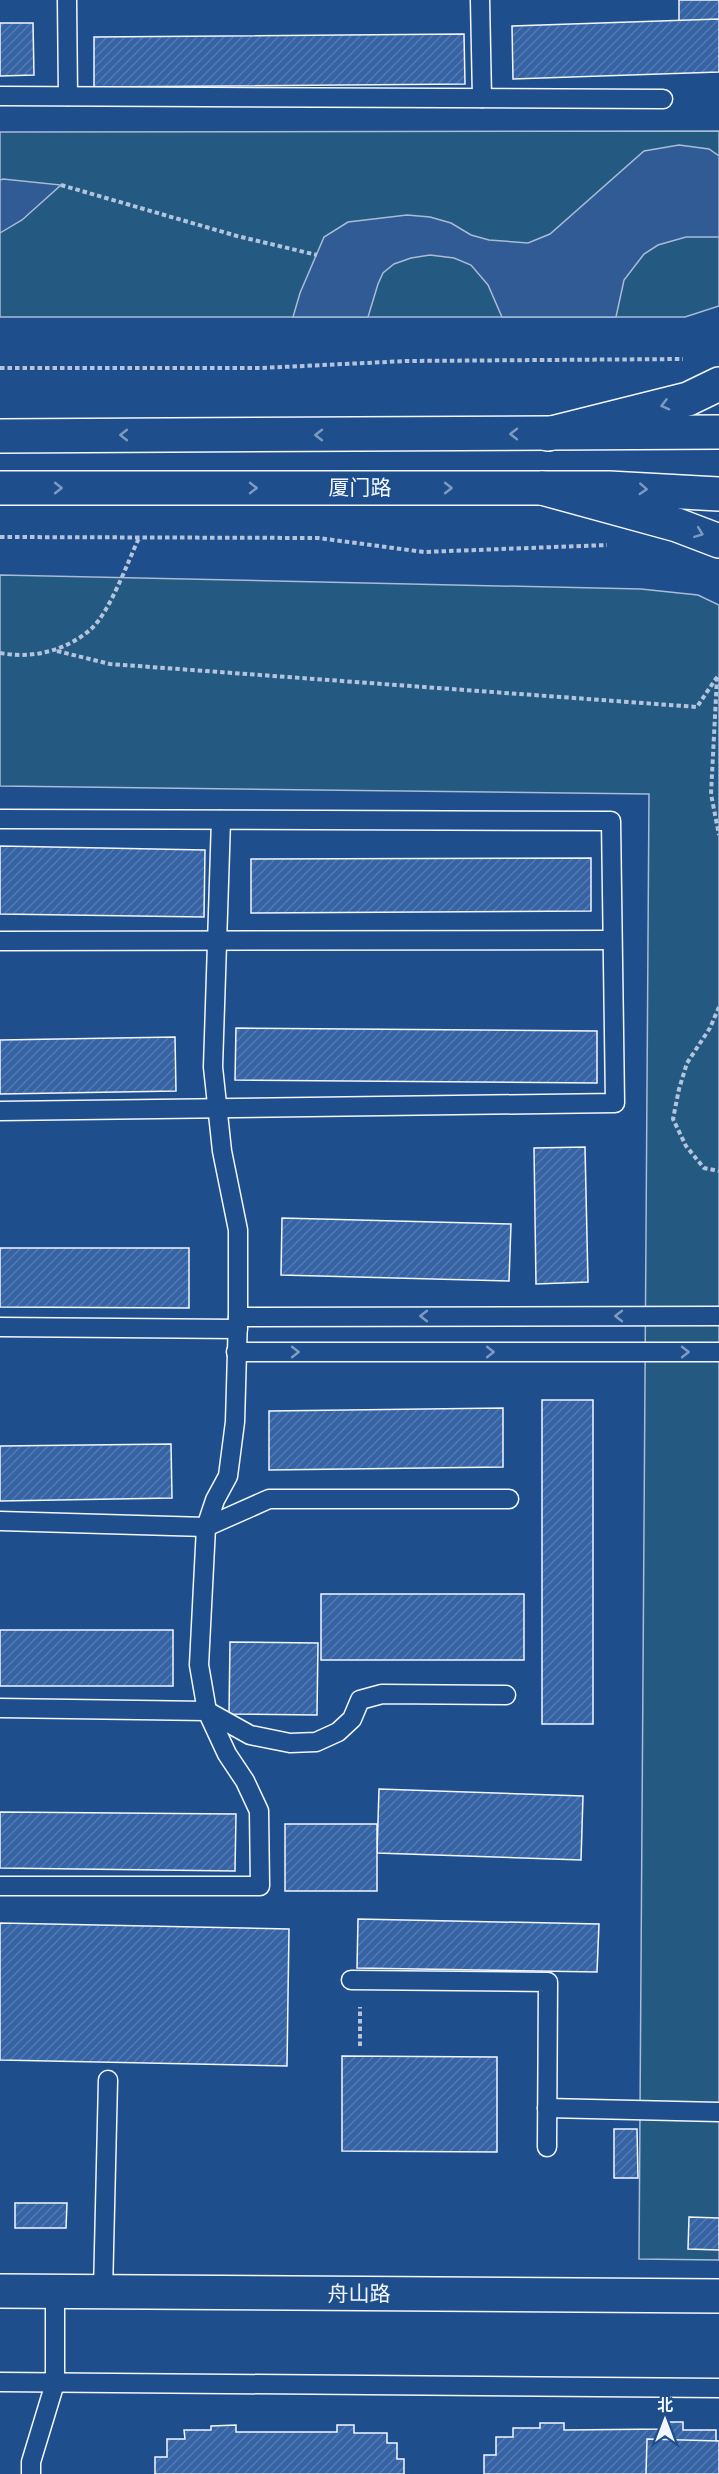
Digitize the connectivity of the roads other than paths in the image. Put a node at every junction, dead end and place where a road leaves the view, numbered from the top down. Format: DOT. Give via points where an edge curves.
graph roads {
  1 [pos="67,0"];
  2 [pos="480,0"];
  3 [pos="0,96"];
  4 [pos="68,96"];
  5 [pos="482,98"];
  6 [pos="663,99"];
  7 [pos="719,384"];
  8 [pos="719,432"];
  9 [pos="548,434"];
  10 [pos="0,436"];
  11 [pos="0,488"];
  12 [pos="542,488"];
  13 [pos="719,494"];
  14 [pos="719,541"];
  15 [pos="0,819"];
  16 [pos="221,820"];
  17 [pos="612,940"];
  18 [pos="0,941"];
  19 [pos="218,941"];
  20 [pos="216,1108"];
  21 [pos="0,1111"];
  22 [pos="719,1316"];
  23 [pos="238,1323"];
  24 [pos="0,1327"];
  25 [pos="236,1352"];
  26 [pos="719,1352"];
  27 [pos="509,1500"];
  28 [pos="0,1521"];
  29 [pos="206,1527"];
  30 [pos="507,1695"];
  31 [pos="0,1708"];
  32 [pos="207,1711"];
  33 [pos="0,1886"];
  34 [pos="356,1980"];
  35 [pos="108,2080"];
  36 [pos="547,2108"];
  37 [pos="719,2112"];
  38 [pos="547,2147"];
  39 [pos="0,2291"];
  40 [pos="55,2291"];
  41 [pos="104,2292"];
  42 [pos="719,2296"];
  43 [pos="0,2382"];
  44 [pos="55,2383"];
  45 [pos="719,2388"];
  46 [pos="31,2474"];
  1 -- 4 [label="lane"];
  2 -- 5 [label="lane"];
  3 -- 4 [label="lane"];
  4 -- 5 [label="lane"];
  5 -- 6 [label="lane"];
  7 -- 9 [label="street, one-way" via="688,399"];
  8 -- 9 [label="street"];
  9 -- 10 [label="street, one-way"];
  11 -- 12 [label="street, 厦门路, one-way"];
  12 -- 13 [label="street, 厦门路, one-way"];
  12 -- 14 [label="street, one-way" via="677,525"];
  15 -- 16 [label="lane"];
  16 -- 17 [label="lane" via="611,822"];
  16 -- 19 [label="lane"];
  17 -- 19 [label="lane"];
  17 -- 20 [label="lane" via="615,1103"];
  18 -- 19 [label="lane"];
  19 -- 20 [label="lane" via="213,1067"];
  20 -- 21 [label="lane"];
  20 -- 23 [label="lane" via="238,1230"];
  22 -- 23 [label="lane, one-way"];
  23 -- 24 [label="lane"];
  23 -- 25 [label="lane"];
  25 -- 26 [label="lane, one-way"];
  25 -- 29 [label="lane" via="235,1422 228,1476"];
  27 -- 29 [label="lane" via="269,1500"];
  28 -- 29 [label="lane"];
  29 -- 32 [label="lane" via="199,1665"];
  30 -- 32 [label="lane" via="382,1694 360,1700 352,1719 338,1732 316,1742 290,1743 250,1735"];
  31 -- 32 [label="lane"];
  32 -- 33 [label="lane" via="259,1811 260,1886"];
  34 -- 36 [label="lane" via="548,1982"];
  35 -- 41 [label="lane"];
  36 -- 37 [label="lane"];
  36 -- 38 [label="lane"];
  39 -- 40 [label="street, 舟山路"];
  40 -- 41 [label="street, 舟山路"];
  40 -- 44 [label="lane"];
  41 -- 42 [label="street, 舟山路"];
  43 -- 44 [label="lane"];
  44 -- 45 [label="lane"];
  44 -- 46 [label="lane" via="31,2462"];
}
